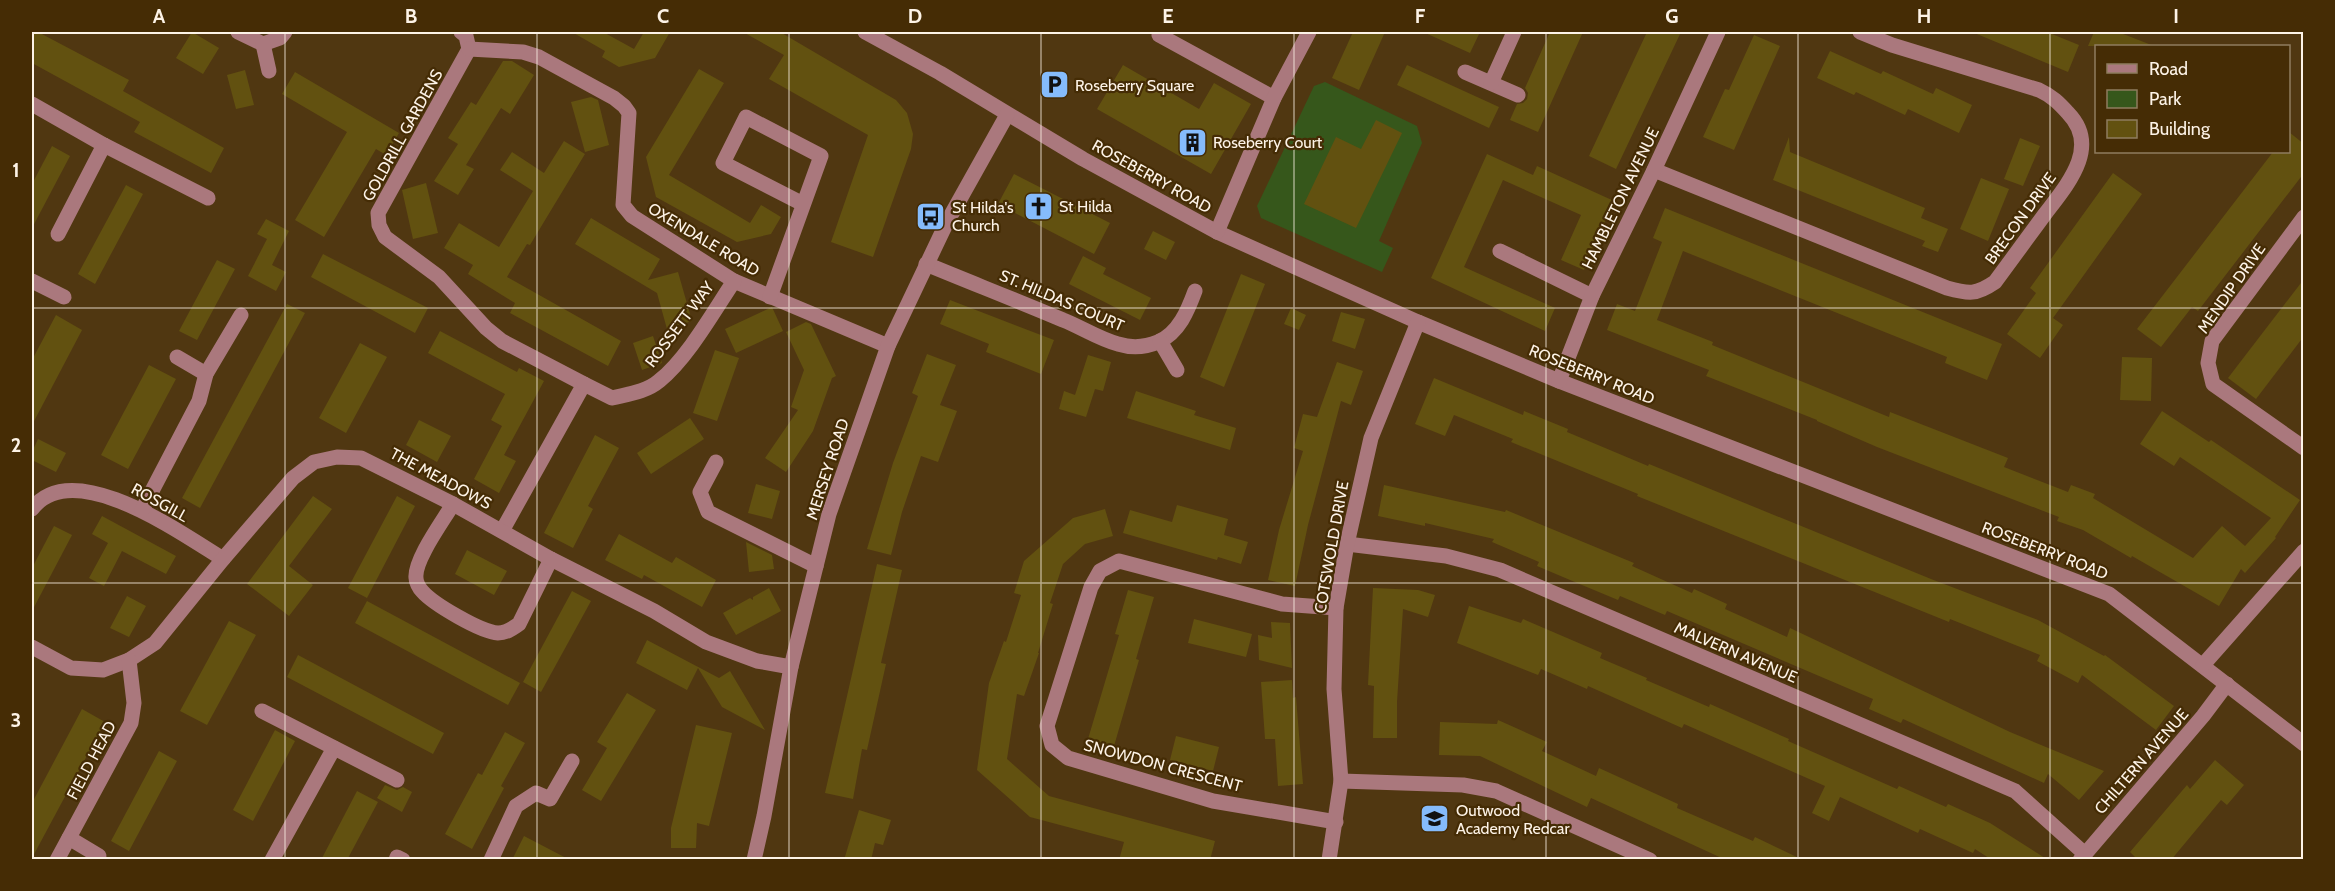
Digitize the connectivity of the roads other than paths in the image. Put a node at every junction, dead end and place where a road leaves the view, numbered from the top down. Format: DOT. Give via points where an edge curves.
graph roads {
  1 [pos="238,32"];
  2 [pos="285,32"];
  3 [pos="461,32"];
  4 [pos="865,32"];
  5 [pos="1309,32"];
  6 [pos="1514,32"];
  7 [pos="1718,32"];
  8 [pos="1860,32"];
  9 [pos="1160,35"];
  10 [pos="263,44"];
  11 [pos="469,49"];
  12 [pos="269,71"];
  13 [pos="1465,72"];
  14 [pos="1491,83"];
  15 [pos="1518,95"];
  16 [pos="1274,98"];
  17 [pos="32,104"];
  18 [pos="1007,115"];
  19 [pos="104,146"];
  20 [pos="1654,170"];
  21 [pos="208,198"];
  22 [pos="803,204"];
  23 [pos="2304,217"];
  24 [pos="1217,232"];
  25 [pos="58,234"];
  26 [pos="1500,251"];
  27 [pos="926,264"];
  28 [pos="734,281"];
  29 [pos="34,287"];
  30 [pos="1196,291"];
  31 [pos="1593,296"];
  32 [pos="64,297"];
  33 [pos="770,297"];
  34 [pos="241,315"];
  35 [pos="1418,322"];
  36 [pos="1160,341"];
  37 [pos="888,346"];
  38 [pos="177,357"];
  39 [pos="1177,370"];
  40 [pos="206,374"];
  41 [pos="1559,381"];
  42 [pos="584,384"];
  43 [pos="2304,448"];
  44 [pos="716,462"];
  45 [pos="34,501"];
  46 [pos="453,504"];
  47 [pos="142,510"];
  48 [pos="502,531"];
  49 [pos="1347,544"];
  50 [pos="2304,551"];
  51 [pos="223,559"];
  52 [pos="552,559"];
  53 [pos="816,566"];
  54 [pos="1336,608"];
  55 [pos="32,647"];
  56 [pos="129,660"];
  57 [pos="2203,665"];
  58 [pos="791,667"];
  59 [pos="2227,684"];
  60 [pos="262,711"];
  61 [pos="2304,744"];
  62 [pos="334,747"];
  63 [pos="572,761"];
  64 [pos="397,780"];
  65 [pos="1341,781"];
  66 [pos="1336,822"];
  67 [pos="69,838"];
  68 [pos="99,856"];
  69 [pos="2083,857"];
  70 [pos="57,860"];
  71 [pos="272,860"];
  72 [pos="396,860"];
  73 [pos="403,860"];
  74 [pos="491,860"];
  75 [pos="754,860"];
  76 [pos="1329,860"];
  77 [pos="1650,860"];
  1 -- 10 [label="street"];
  2 -- 10 [label="street"];
  3 -- 11 [label="street"];
  4 -- 18 [label="street, ROSEBERRY ROAD"];
  5 -- 16 [label="street"];
  6 -- 14 [label="street"];
  7 -- 20 [label="street, HAMBLETON AVENUE"];
  8 -- 20 [label="street, BRECON DRIVE" via="2039,90 2054,97 2078,123 2081,157 2072,178 1995,282 1969,294 1947,288"];
  9 -- 16 [label="street"];
  10 -- 12 [label="street"];
  11 -- 28 [label="street, OXENDALE ROAD" via="523,52 539,57 624,106 629,114 623,206 632,216"];
  11 -- 42 [label="street, GOLDRILL GARDENS" via="378,213 379,225 385,237 439,277 486,328"];
  13 -- 14 [label="street"];
  14 -- 15 [label="street"];
  16 -- 24 [label="street"];
  17 -- 19 [label="street"];
  18 -- 24 [label="street, ROSEBERRY ROAD"];
  18 -- 27 [label="street, MERSEY ROAD"];
  19 -- 21 [label="street"];
  19 -- 25 [label="street"];
  20 -- 31 [label="street, HAMBLETON AVENUE"];
  22 -- 22 [label="street" via="821,156 746,117 723,163"];
  22 -- 33 [label="street"];
  23 -- 43 [label="street, MENDIP DRIVE" via="2212,341 2208,363 2213,384"];
  24 -- 35 [label="street, ROSEBERRY ROAD"];
  26 -- 31 [label="street"];
  27 -- 36 [label="street, ST. HILDAS COURT" via="1116,344 1143,346"];
  27 -- 37 [label="street, MERSEY ROAD"];
  28 -- 33 [label="street, OXENDALE ROAD"];
  28 -- 42 [label="street, ROSSETT WAY" via="699,334 659,382 643,391 612,398"];
  29 -- 32 [label="street"];
  30 -- 36 [label="street" via="1181,322"];
  31 -- 41 [label="street, HAMBLETON AVENUE"];
  33 -- 37 [label="street, OXENDALE ROAD"];
  34 -- 40 [label="street"];
  35 -- 41 [label="street, ROSEBERRY ROAD"];
  35 -- 49 [label="street, COTSWOLD DRIVE" via="1371,438"];
  36 -- 39 [label="street"];
  37 -- 53 [label="street, MERSEY ROAD" via="829,514"];
  38 -- 40 [label="street"];
  40 -- 47 [label="street" via="199,401"];
  41 -- 57 [label="street, ROSEBERRY ROAD" via="2109,594"];
  42 -- 48 [label="street"];
  44 -- 53 [label="street" via="700,492 708,512"];
  45 -- 47 [label="street, ROSGILL" via="68,491 119,499"];
  46 -- 48 [label="street, THE MEADOWS"];
  46 -- 51 [label="street, THE MEADOWS" via="361,458 337,457 314,462 293,478"];
  46 -- 52 [label="street" via="417,565 416,578 420,590 484,629 500,633 519,624"];
  47 -- 51 [label="street, ROSGILL"];
  48 -- 52 [label="street, THE MEADOWS"];
  49 -- 54 [label="street, COTSWOLD DRIVE"];
  49 -- 69 [label="street, MALVERN AVENUE" via="1446,556 1511,575 2015,791"];
  50 -- 57 [label="street"];
  51 -- 56 [label="street, THE MEADOWS" via="155,643"];
  52 -- 58 [label="street, THE MEADOWS" via="706,642 757,661"];
  53 -- 58 [label="street, MERSEY ROAD"];
  54 -- 65 [label="street, COTSWOLD DRIVE" via="1334,689"];
  54 -- 66 [label="street, SNOWDON CRESCENT" via="1282,604 1119,561 1100,571 1091,587 1047,726 1052,745 1068,758 1213,801"];
  55 -- 56 [label="street, THE MEADOWS" via="71,668 102,670"];
  56 -- 67 [label="street, FIELD HEAD" via="134,704 131,723"];
  57 -- 59 [label="street, ROSEBERRY ROAD"];
  58 -- 75 [label="street, MERSEY ROAD"];
  59 -- 61 [label="street, ROSEBERRY ROAD"];
  59 -- 69 [label="street, CHILTERN AVENUE"];
  60 -- 62 [label="street"];
  62 -- 64 [label="street"];
  62 -- 71 [label="street"];
  63 -- 74 [label="street" via="550,799 536,793 516,806"];
  65 -- 66 [label="street, COTSWOLD DRIVE"];
  65 -- 77 [label="street" via="1462,785 1496,791"];
  66 -- 76 [label="street, COTSWOLD DRIVE"];
  67 -- 68 [label="street"];
  67 -- 70 [label="street, FIELD HEAD"];
  72 -- 73 [label="street"];
}
